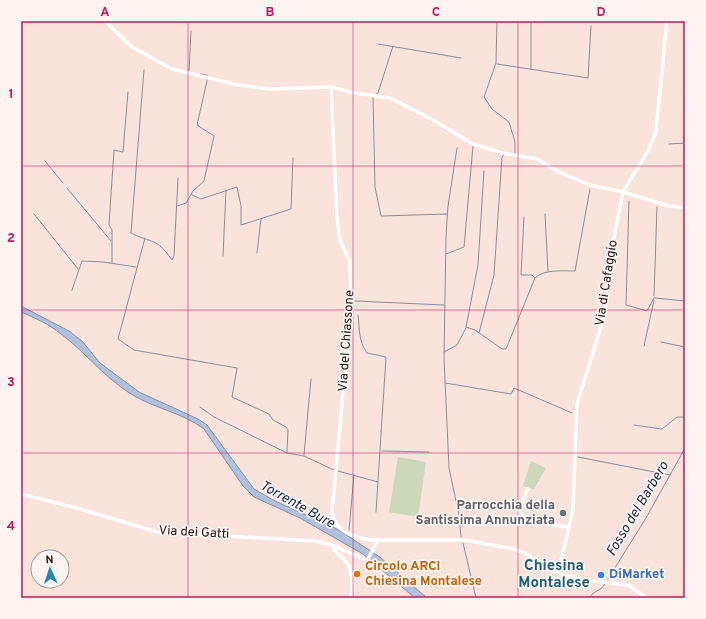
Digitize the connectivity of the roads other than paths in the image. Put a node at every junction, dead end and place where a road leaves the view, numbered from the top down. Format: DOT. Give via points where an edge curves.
graph roads {
  1 [pos="105,21"];
  2 [pos="667,21"];
  3 [pos="331,87"];
  4 [pos="623,192"];
  5 [pos="685,208"];
  6 [pos="528,489"];
  7 [pos="21,494"];
  8 [pos="569,527"];
  9 [pos="378,540"];
  10 [pos="332,545"];
  11 [pos="558,573"];
  12 [pos="351,598"];
  13 [pos="646,598"];
  1 -- 3 [label="street" via="132,47 172,69 238,85 270,89"];
  2 -- 4 [label="street, Via di Cafaggio" via="656,132 648,151"];
  3 -- 4 [label="street" via="390,98 473,144 502,153 537,159 590,185"];
  3 -- 9 [label="street, Via del Chiassone" via="332,140 340,240 350,262 351,301 332,520 339,528 362,539"];
  4 -- 5 [label="street" via="669,206"];
  4 -- 8 [label="street, Via di Cafaggio" via="608,268 605,314 577,404 574,509"];
  6 -- 8 [label="street" via="519,509 520,514 545,524"];
  7 -- 10 [label="street, Via dei Gatti" via="157,532 312,540"];
  8 -- 11 [label="street, Via di Cafaggio"];
  9 -- 10 [label="street, Via dei Gatti" via="368,559"];
  9 -- 11 [label="street, Via del Chiassone" via="465,540 518,550"];
  10 -- 12 [label="street" via="334,551 349,567 352,578"];
  11 -- 13 [label="street, Via del Chiassone" via="584,580 629,585"];
}
